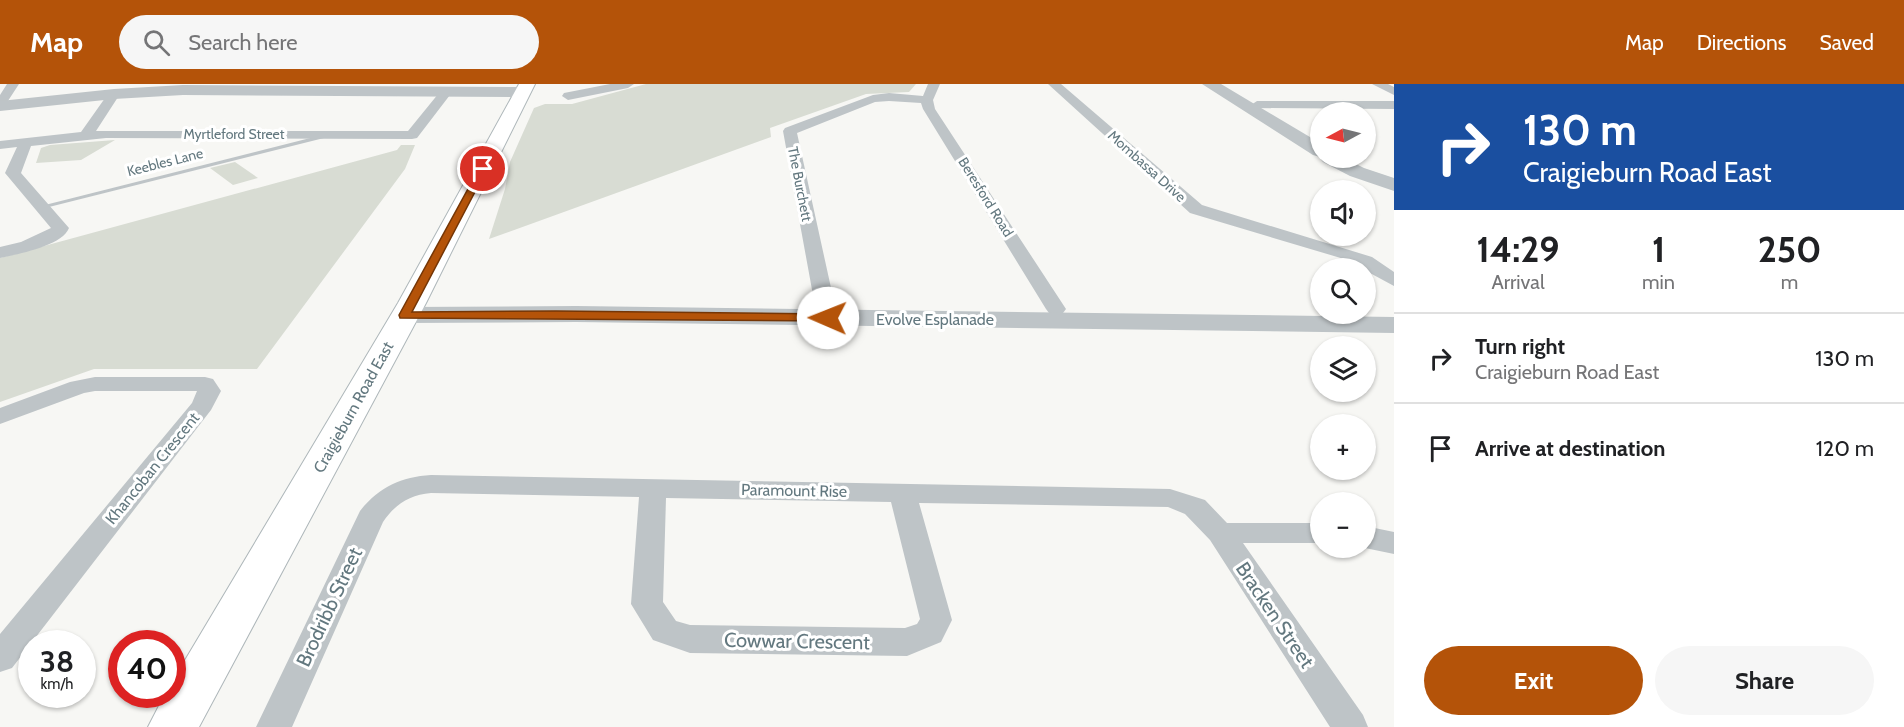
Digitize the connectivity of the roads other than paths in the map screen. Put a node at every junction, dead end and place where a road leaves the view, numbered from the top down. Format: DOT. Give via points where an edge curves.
graph roads {
  1 [pos="13,84"];
  2 [pos="628,84"];
  3 [pos="934,84"];
  4 [pos="1054,84"];
  5 [pos="1209,84"];
  6 [pos="1222,84"];
  7 [pos="1378,84"];
  8 [pos="525,88"];
  9 [pos="447,91"];
  10 [pos="1394,92"];
  11 [pos="114,94"];
  12 [pos="568,96"];
  13 [pos="927,100"];
  14 [pos="0,105"];
  15 [pos="1257,105"];
  16 [pos="1394,105"];
  17 [pos="87,134"];
  18 [pos="330,135"];
  19 [pos="1310,136"];
  20 [pos="26,142"];
  21 [pos="0,145"];
  22 [pos="1310,145"];
  23 [pos="1349,168"];
  24 [pos="1366,168"];
  25 [pos="1394,179"];
  26 [pos="1394,184"];
  27 [pos="41,207"];
  28 [pos="0,253"];
  29 [pos="1391,280"];
  30 [pos="408,309"];
  31 [pos="1394,309"];
  32 [pos="1310,311"];
  33 [pos="1376,311"];
  34 [pos="826,312"];
  35 [pos="1060,314"];
  36 [pos="1394,325"];
  37 [pos="0,417"];
  38 [pos="653,488"];
  39 [pos="393,492"];
  40 [pos="902,492"];
  41 [pos="1196,507"];
  42 [pos="1220,533"];
  43 [pos="1310,534"];
  44 [pos="1376,539"];
  45 [pos="1394,543"];
  46 [pos="0,658"];
  47 [pos="173,727"];
  48 [pos="274,727"];
  49 [pos="1350,727"];
  1 -- 14 [label="street"];
  2 -- 12 [label="street"];
  3 -- 13 [label="street"];
  4 -- 29 [label="street, Mombassa Drive" via="1196,209 1350,255"];
  5 -- 22 [label="street"];
  6 -- 15 [label="street"];
  7 -- 10 [label="street"];
  8 -- 9 [label="street"];
  8 -- 30 [label="main road, Craigieburn Road East"];
  9 -- 11 [label="street" via="219,90"];
  9 -- 18 [label="street, Myrtleford Street" via="412,135"];
  11 -- 14 [label="street"];
  11 -- 17 [label="street"];
  13 -- 34 [label="street, The Burchett" via="873,99 790,130"];
  13 -- 35 [label="street, Beresford Road" via="933,117"];
  15 -- 16 [label="street"];
  15 -- 19 [label="street"];
  17 -- 18 [label="street, Myrtleford Street"];
  17 -- 20 [label="street, Myrtleford Street"];
  18 -- 27 [label="lane, Keebles Lane"];
  20 -- 21 [label="street, Myrtleford Street"];
  20 -- 27 [label="street" via="14,173"];
  23 -- 26 [label="street"];
  24 -- 25 [label="street"];
  27 -- 28 [label="street" via="60,228 58,233"];
  30 -- 34 [label="street, Evolve Esplanade" via="556,314"];
  30 -- 47 [label="main road, Craigieburn Road East"];
  31 -- 33 [label="street"];
  32 -- 35 [label="street, Evolve Esplanade"];
  34 -- 35 [label="street, Evolve Esplanade"];
  35 -- 36 [label="street, Evolve Esplanade"];
  37 -- 46 [label="street, Khancoban Crescent" via="95,384 205,384 209,391 203,405"];
  38 -- 39 [label="street, Paramount Rise" via="431,484"];
  38 -- 40 [label="street, Paramount Rise"];
  38 -- 40 [label="street, Cowwar Crescent" via="647,604 665,631 690,639 907,642 929,633 936,620"];
  39 -- 48 [label="street, Brodribb Street" via="370,518"];
  40 -- 41 [label="street, Paramount Rise" via="1170,498"];
  41 -- 42 [label="street, Bracken Street"];
  42 -- 43 [label="street"];
  42 -- 49 [label="street, Bracken Street"];
  44 -- 45 [label="street"];
}
